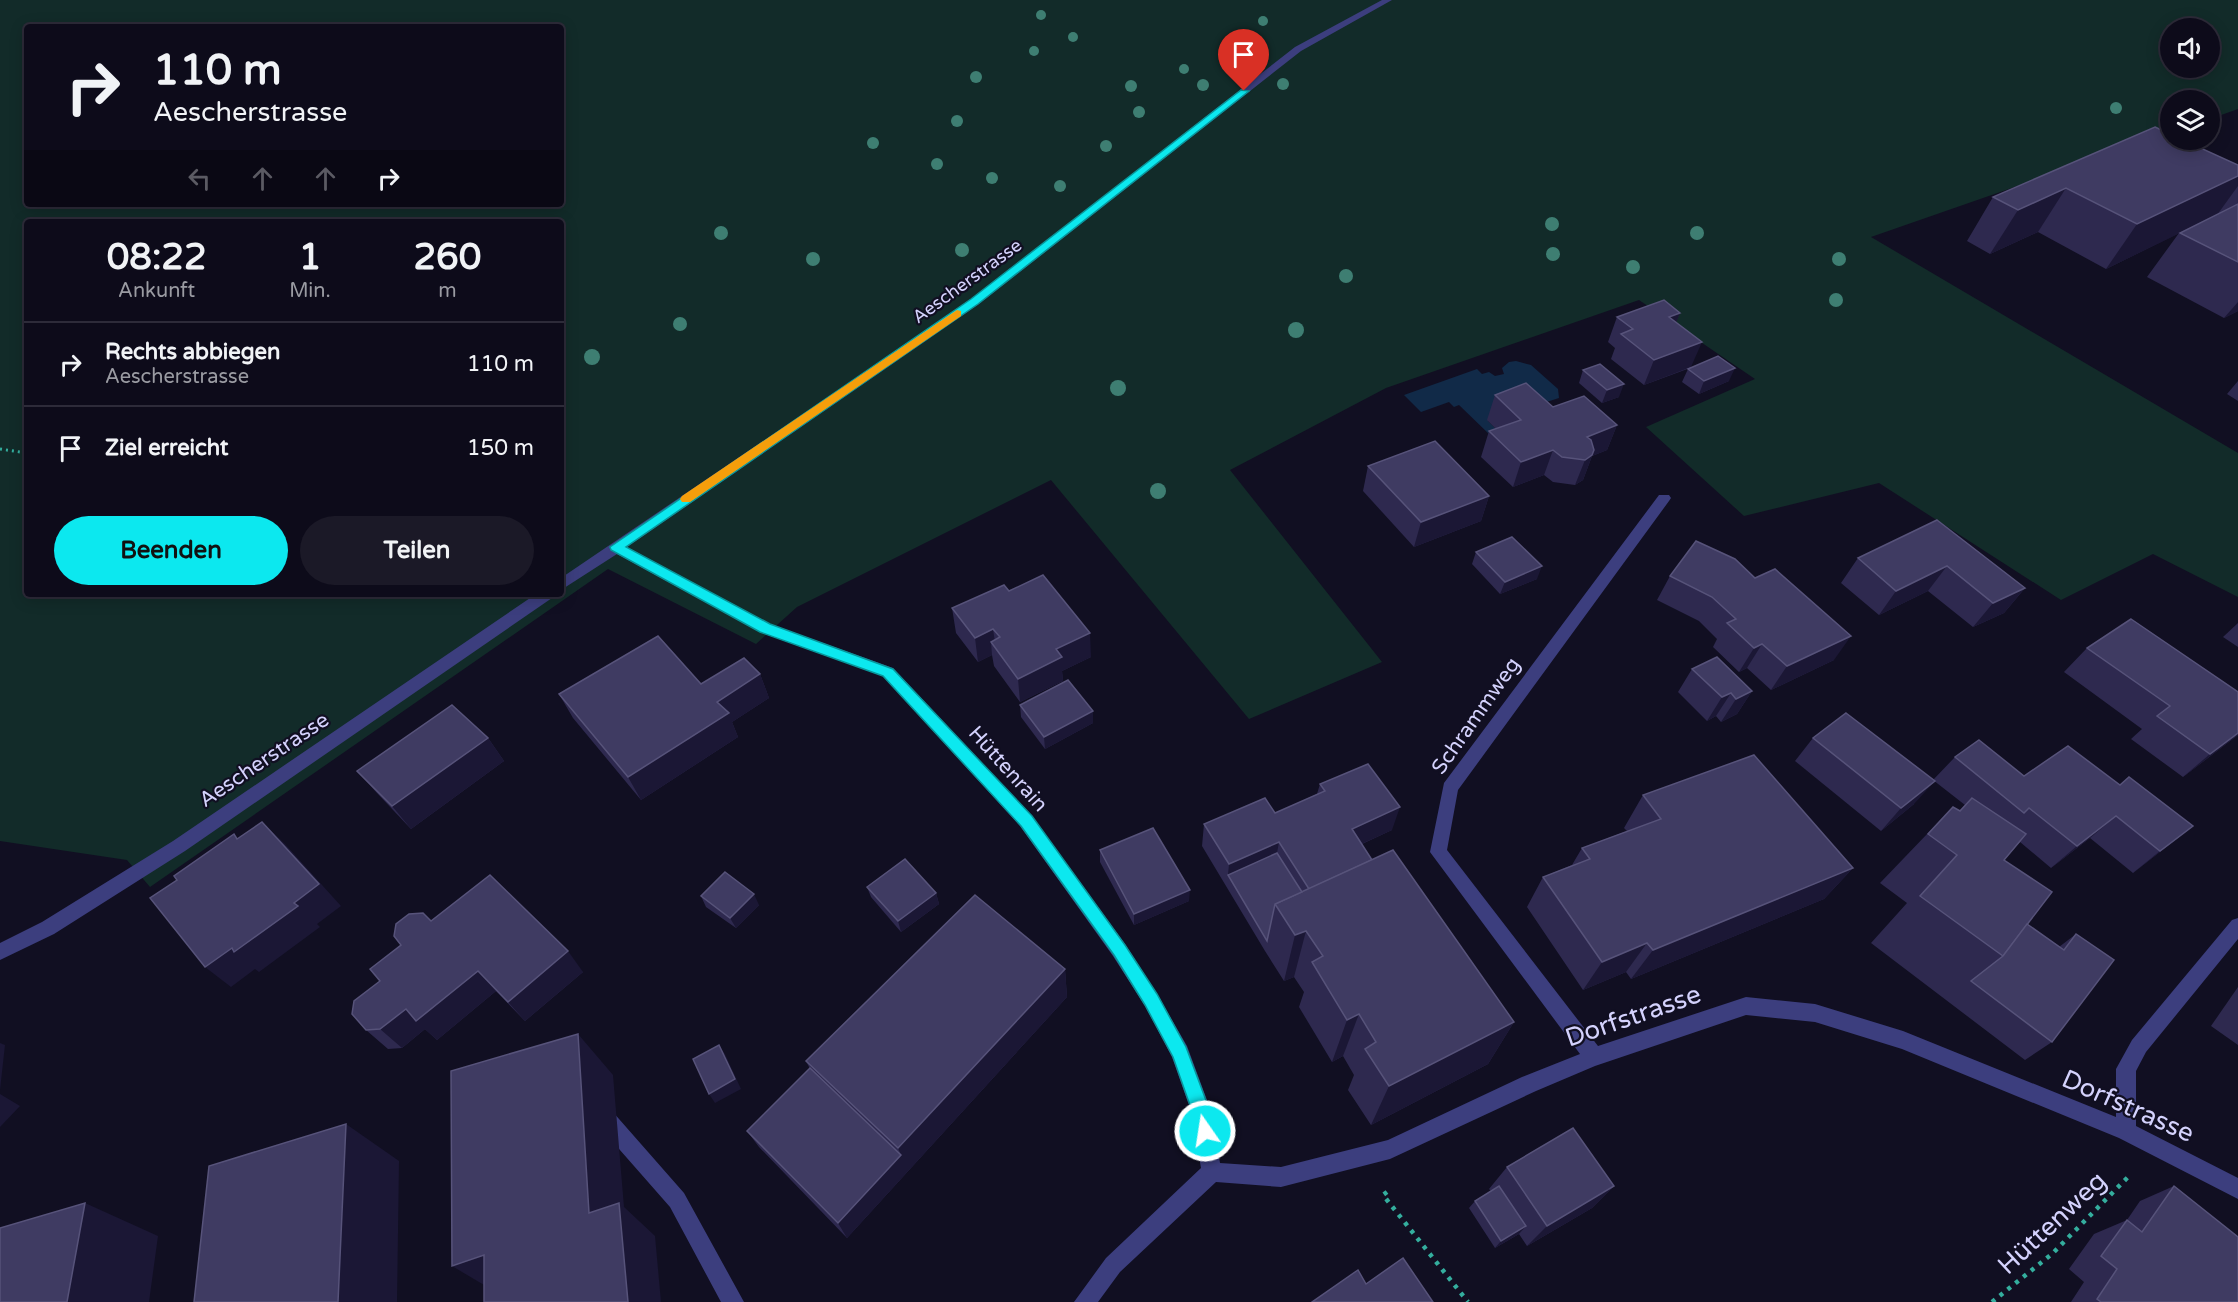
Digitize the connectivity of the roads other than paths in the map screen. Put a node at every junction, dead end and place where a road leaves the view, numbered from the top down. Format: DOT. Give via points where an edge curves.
graph roads {
  1 [pos="1388,0"];
  2 [pos="1665,498"];
  3 [pos="616,547"];
  4 [pos="564,583"];
  5 [pos="543,597"];
  6 [pos="2238,926"];
  7 [pos="0,952"];
  8 [pos="1594,1057"];
  9 [pos="591,1102"];
  10 [pos="2126,1131"];
  11 [pos="1212,1172"];
  12 [pos="2238,1189"];
  13 [pos="733,1302"];
  14 [pos="1085,1302"];
  1 -- 3 [label="street, Aescherstrasse" via="1298,49 975,302"];
  2 -- 8 [label="street, Schrammweg" via="1450,788 1438,852"];
  3 -- 4 [label="street, Aescherstrasse"];
  3 -- 11 [label="street, Hüttenrain" via="765,628 888,672 1026,821 1119,950 1180,1053 1201,1111"];
  5 -- 7 [label="street, Aescherstrasse" via="179,846 48,928"];
  6 -- 10 [label="street" via="2139,1046 2126,1069"];
  8 -- 10 [label="street, Dorfstrasse" via="1746,1006 1815,1013 1903,1040"];
  8 -- 11 [label="street, Dorfstrasse" via="1390,1149 1281,1177"];
  9 -- 13 [label="street" via="676,1200"];
  10 -- 12 [label="street, Dorfstrasse"];
  11 -- 14 [label="street" via="1113,1265"];
}
